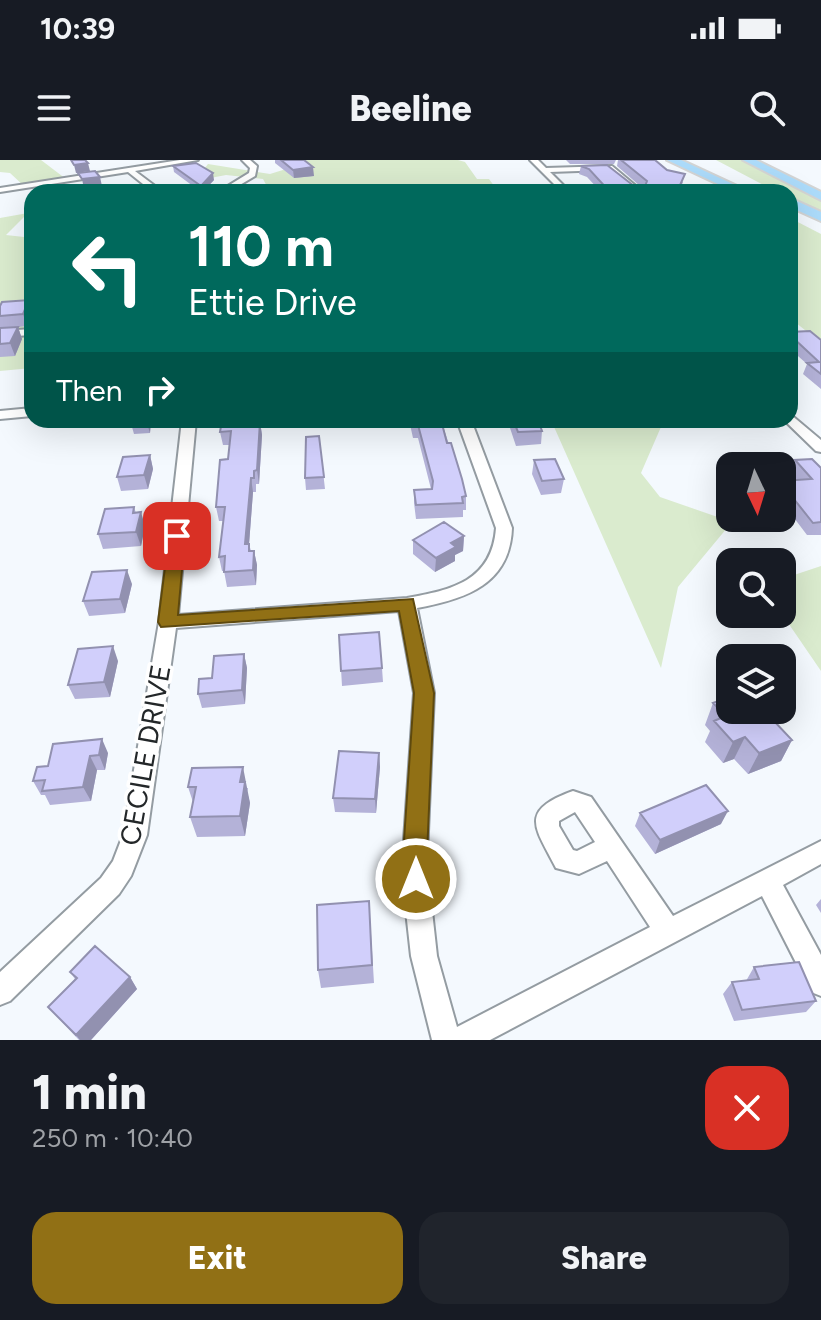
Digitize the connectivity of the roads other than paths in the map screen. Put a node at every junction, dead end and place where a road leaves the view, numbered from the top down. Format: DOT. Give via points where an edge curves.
graph roads {
  1 [pos="194,160"];
  2 [pos="246,160"];
  3 [pos="534,160"];
  4 [pos="672,160"];
  5 [pos="748,160"];
  6 [pos="129,170"];
  7 [pos="544,170"];
  8 [pos="745,183"];
  9 [pos="39,184"];
  10 [pos="148,184"];
  11 [pos="235,184"];
  12 [pos="558,184"];
  13 [pos="629,184"];
  14 [pos="795,184"];
  15 [pos="798,185"];
  16 [pos="24,186"];
  17 [pos="0,190"];
  18 [pos="821,197"];
  19 [pos="798,206"];
  20 [pos="798,216"];
  21 [pos="821,217"];
  22 [pos="821,226"];
  23 [pos="24,332"];
  24 [pos="0,334"];
  25 [pos="24,413"];
  26 [pos="0,415"];
  27 [pos="798,426"];
  28 [pos="188,428"];
  29 [pos="467,428"];
  30 [pos="821,448"];
  31 [pos="407,604"];
  32 [pos="168,622"];
  33 [pos="611,846"];
  34 [pos="821,852"];
  35 [pos="767,880"];
  36 [pos="669,933"];
  37 [pos="821,982"];
  38 [pos="0,991"];
  39 [pos="446,1040"];
  40 [pos="461,1040"];
  1 -- 6 [label="street"];
  2 -- 11 [label="street" via="254,168 252,174"];
  3 -- 7 [label="street"];
  4 -- 8 [label="highway"];
  5 -- 14 [label="highway"];
  6 -- 9 [label="street"];
  6 -- 10 [label="street"];
  7 -- 12 [label="street"];
  7 -- 13 [label="street" via="609,168"];
  15 -- 18 [label="highway"];
  16 -- 17 [label="street"];
  19 -- 21 [label="highway"];
  20 -- 22 [label="highway"];
  23 -- 24 [label="street"];
  25 -- 26 [label="street"];
  27 -- 30 [label="street"];
  28 -- 32 [label="street, CECILE DRIVE"];
  29 -- 31 [label="street" via="504,528 502,554 465,590"];
  31 -- 32 [label="street"];
  31 -- 39 [label="street" via="424,693 415,855 418,902 424,956"];
  32 -- 38 [label="street, CECILE DRIVE" via="135,835 122,868 99,898"];
  33 -- 36 [label="street"];
  34 -- 35 [label="street"];
  35 -- 36 [label="street"];
  35 -- 37 [label="street"];
  36 -- 40 [label="street"];
}
